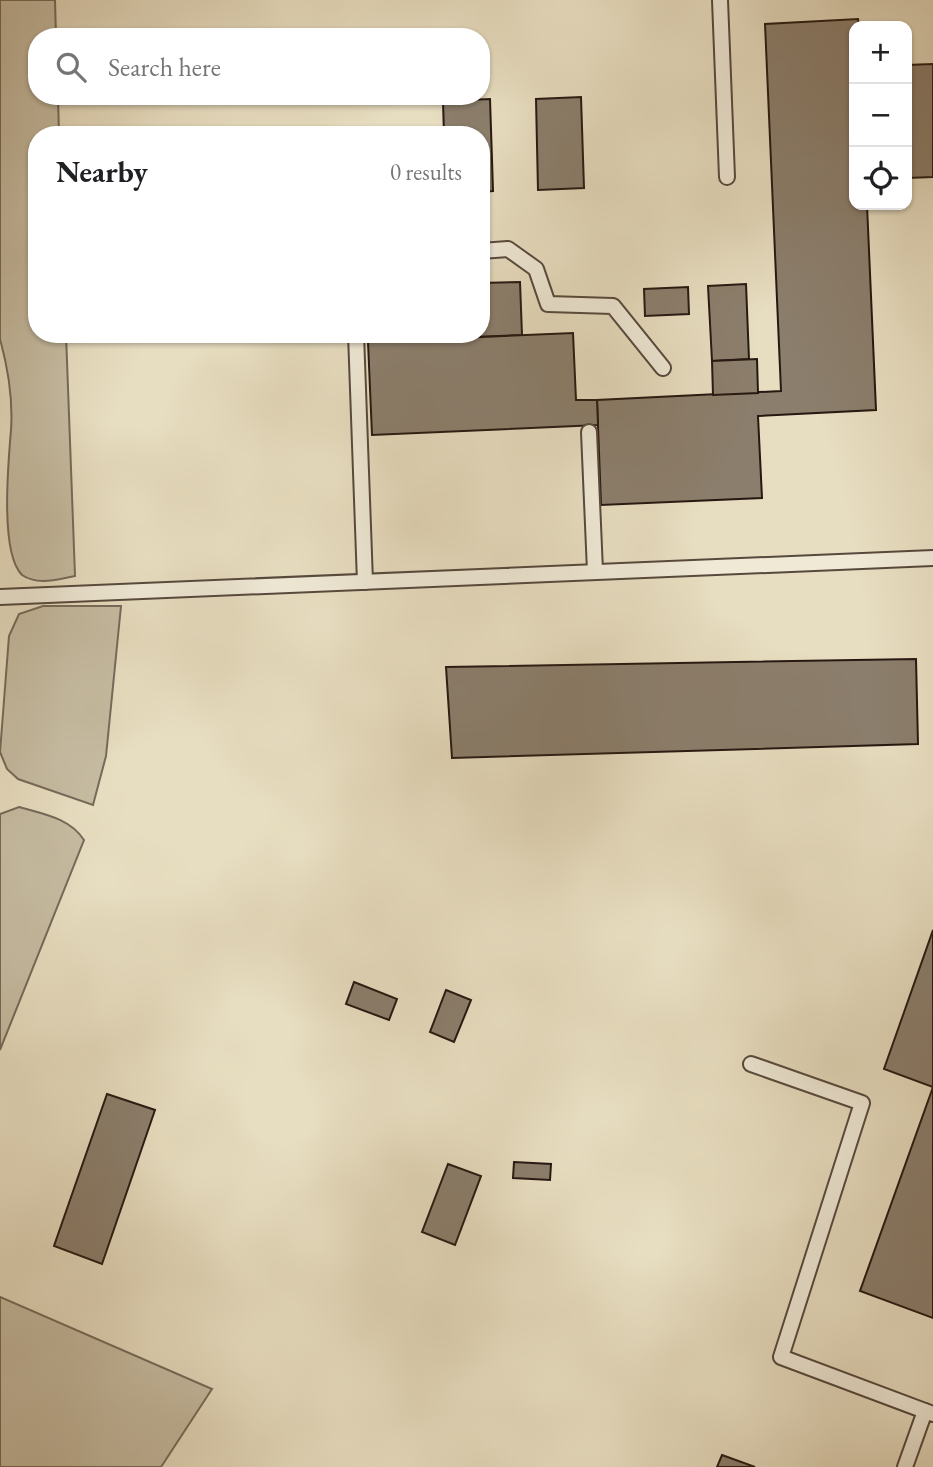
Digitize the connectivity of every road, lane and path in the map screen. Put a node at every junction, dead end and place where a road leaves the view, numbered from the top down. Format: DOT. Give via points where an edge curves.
graph roads {
  1 [pos="720,0"];
  2 [pos="727,177"];
  3 [pos="490,250"];
  4 [pos="356,343"];
  5 [pos="663,368"];
  6 [pos="589,432"];
  7 [pos="933,558"];
  8 [pos="595,571"];
  9 [pos="365,582"];
  10 [pos="0,597"];
  11 [pos="751,1064"];
  12 [pos="929,1413"];
  13 [pos="905,1467"];
  1 -- 2 [label="lane"];
  3 -- 5 [label="lane" via="508,249 536,269 548,304 614,306"];
  4 -- 9 [label="lane"];
  6 -- 8 [label="lane"];
  7 -- 8 [label="lane"];
  8 -- 9 [label="lane"];
  9 -- 10 [label="lane"];
  11 -- 12 [label="lane" via="862,1103 781,1356"];
  12 -- 13 [label="lane"];
}
